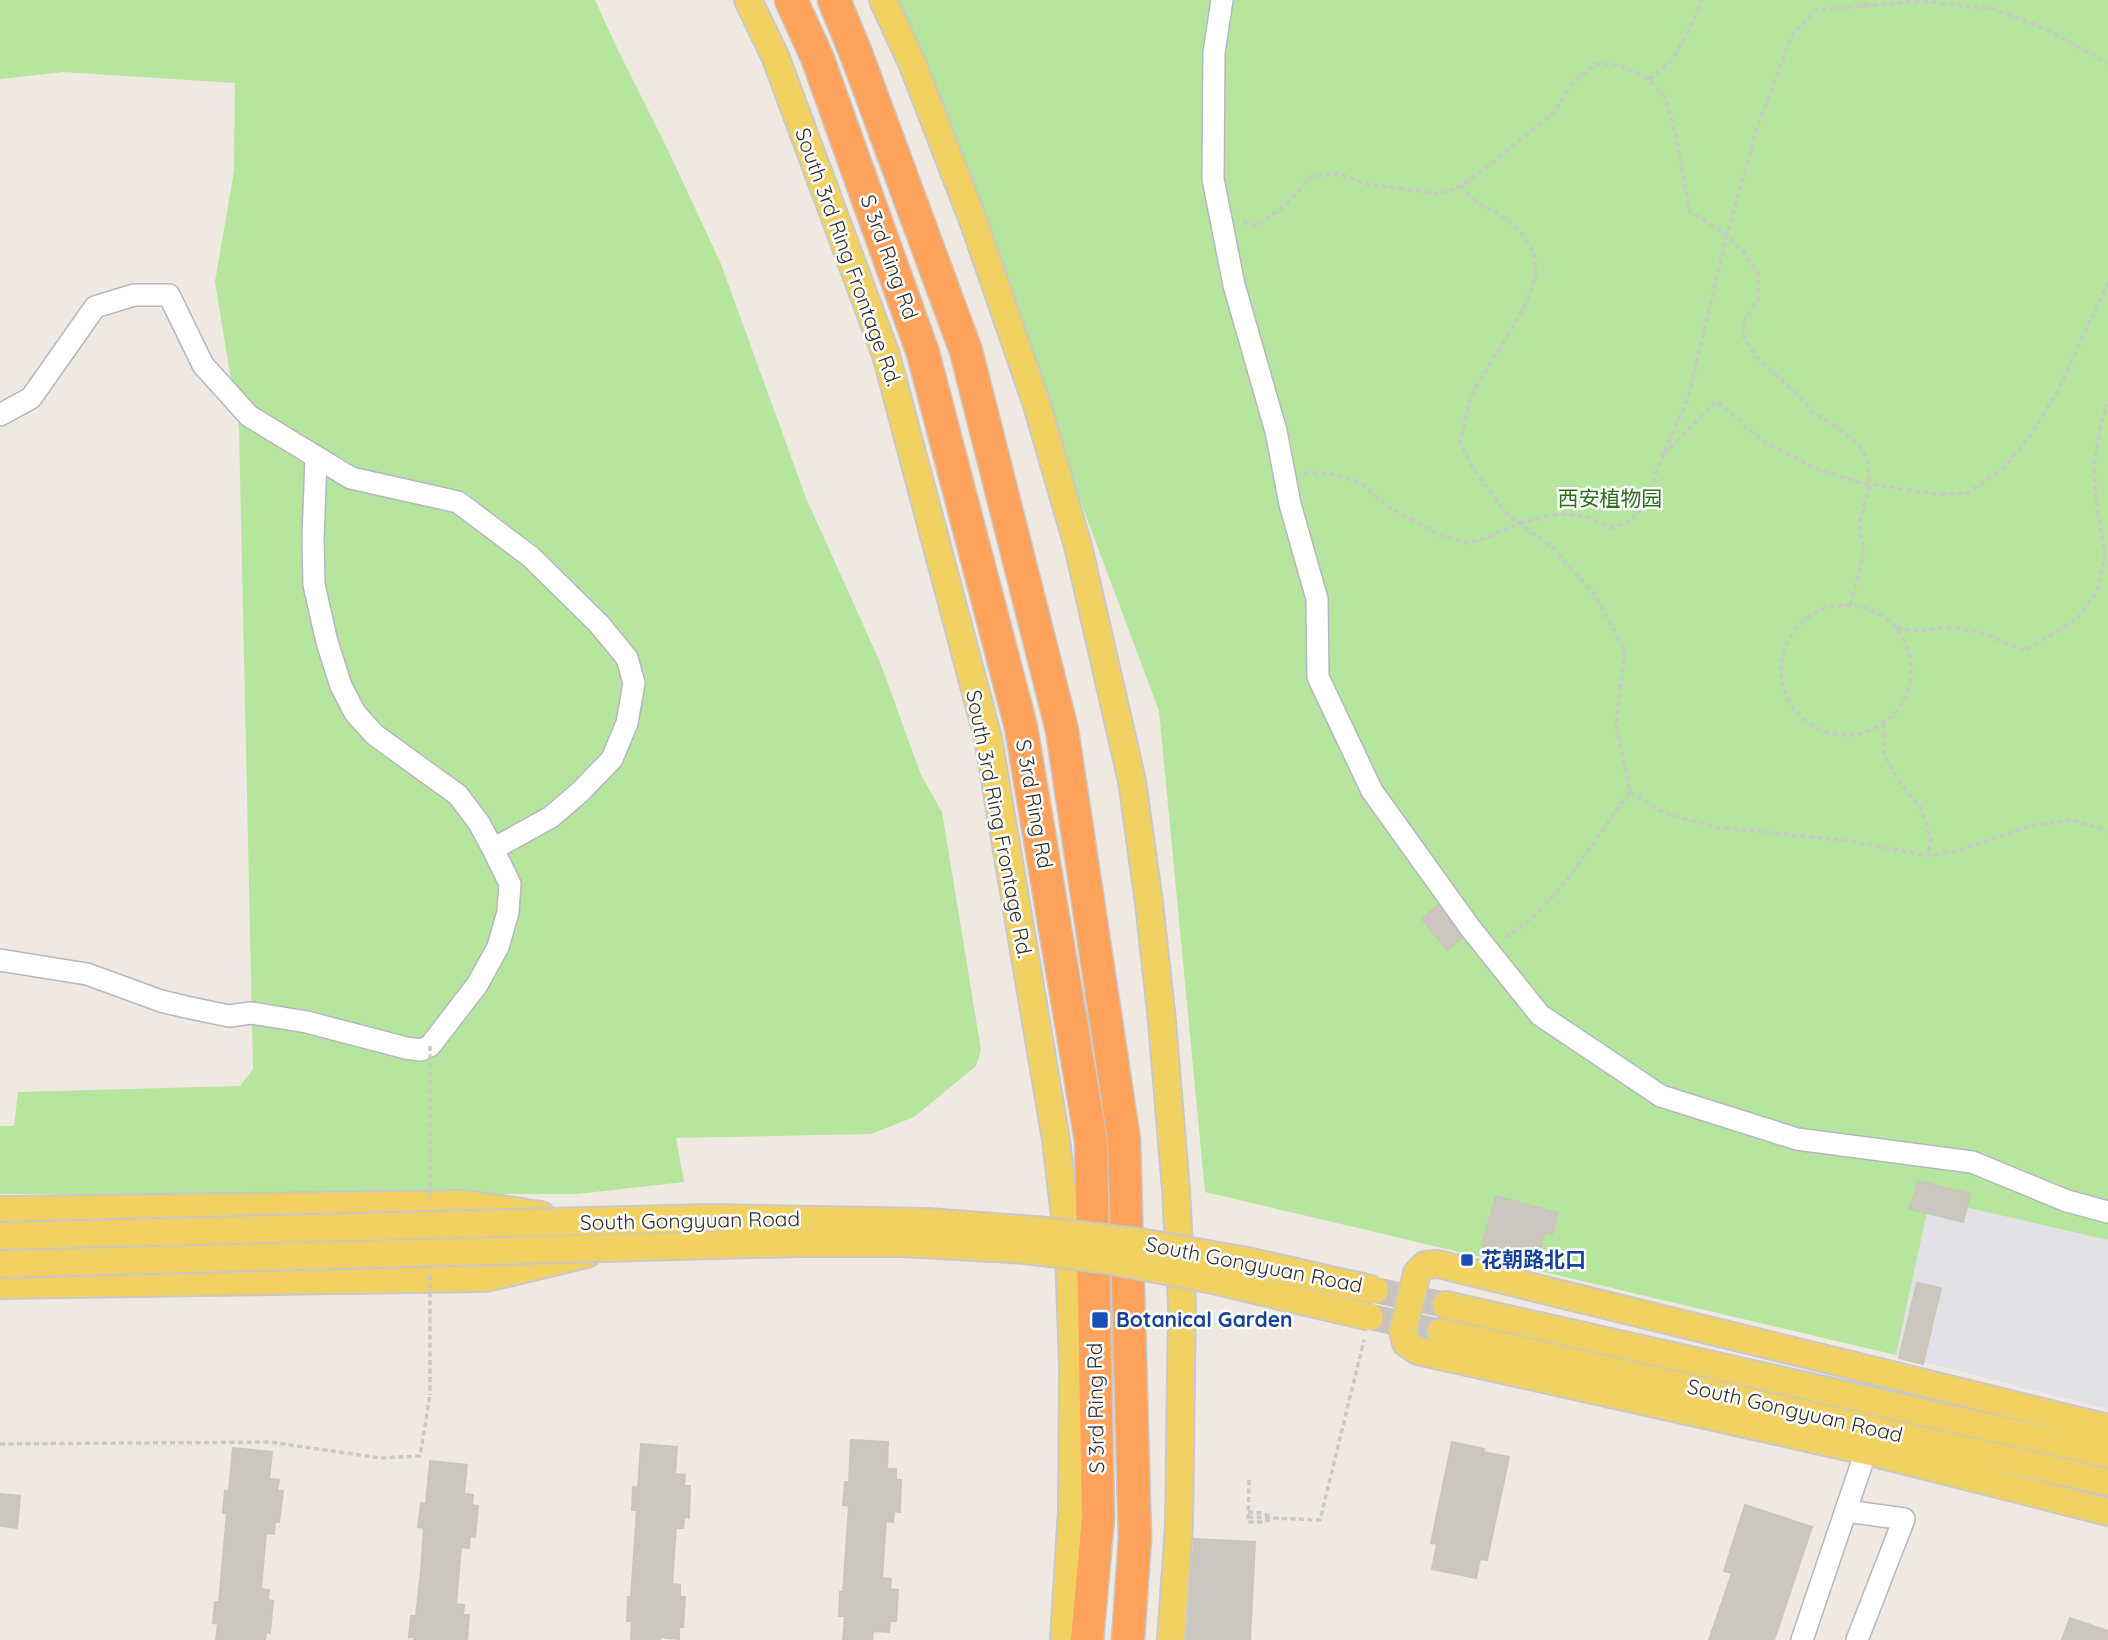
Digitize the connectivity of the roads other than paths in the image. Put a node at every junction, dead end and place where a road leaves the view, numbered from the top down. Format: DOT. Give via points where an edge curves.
graph roads {
  1 [pos="748,0"];
  2 [pos="791,0"];
  3 [pos="834,0"];
  4 [pos="883,0"];
  5 [pos="1222,0"];
  6 [pos="0,415"];
  7 [pos="316,458"];
  8 [pos="493,849"];
  9 [pos="0,960"];
  10 [pos="0,1210"];
  11 [pos="2108,1212"];
  12 [pos="0,1236"];
  13 [pos="1068,1239"];
  14 [pos="0,1264"];
  15 [pos="0,1284"];
  16 [pos="1375,1290"];
  17 [pos="1446,1305"];
  18 [pos="1368,1327"];
  19 [pos="1441,1332"];
  20 [pos="2108,1428"];
  21 [pos="1866,1451"];
  22 [pos="2108,1454"];
  23 [pos="2108,1482"];
  24 [pos="1846,1511"];
  25 [pos="2108,1512"];
  26 [pos="1064,1640"];
  27 [pos="1087,1640"];
  28 [pos="1128,1640"];
  29 [pos="1171,1640"];
  30 [pos="1802,1640"];
  31 [pos="1857,1640"];
  1 -- 13 [label="main road, South 3rd Ring Frontage Rd." via="775,57 886,355 988,738 1056,1140"];
  2 -- 27 [label="highway, S 3rd Ring Rd" via="817,57 923,353 1021,727 1091,1141 1098,1518"];
  3 -- 28 [label="highway, S 3rd Ring Rd" via="966,351 1062,730 1124,1140 1135,1538"];
  4 -- 29 [label="main road" via="974,223 1037,405 1078,546 1132,781 1162,1021 1182,1303 1179,1525"];
  5 -- 11 [label="street" via="1214,53 1213,179 1234,285 1317,599 1318,677 1372,792 1540,1016 1661,1096 1797,1139 1972,1162 2067,1201"];
  6 -- 7 [label="street" via="31,398 95,307 134,295 169,295 204,365 249,415"];
  7 -- 8 [label="street" via="314,585 341,686 355,713 375,735 458,795"];
  7 -- 8 [label="street" via="351,478 457,502 531,557 627,658 634,683 627,723 612,759 551,817"];
  8 -- 9 [label="street" via="510,884 498,947 448,1024 421,1050 307,1021 196,1009 87,974"];
  10 -- 13 [label="main road" via="465,1204 552,1216 692,1208"];
  12 -- 16 [label="main road, South Gongyuan Road, bridge" via="710,1218 928,1222 1144,1243"];
  13 -- 15 [label="main road" via="599,1252 486,1278"];
  13 -- 26 [label="main road, South 3rd Ring Frontage Rd." via="1072,1510"];
  14 -- 18 [label="main road, South Gongyuan Road, bridge" via="904,1243 1109,1260 1208,1279"];
  17 -- 22 [label="main road, South Gongyuan Road"];
  19 -- 23 [label="main road, South Gongyuan Road"];
  20 -- 21 [label="main road" via="1438,1264 1425,1265 1415,1278 1403,1331 1406,1343 1418,1351"];
  21 -- 24 [label="street"];
  21 -- 25 [label="main road"];
  24 -- 30 [label="street"];
  24 -- 31 [label="street" via="1905,1519"];
}
